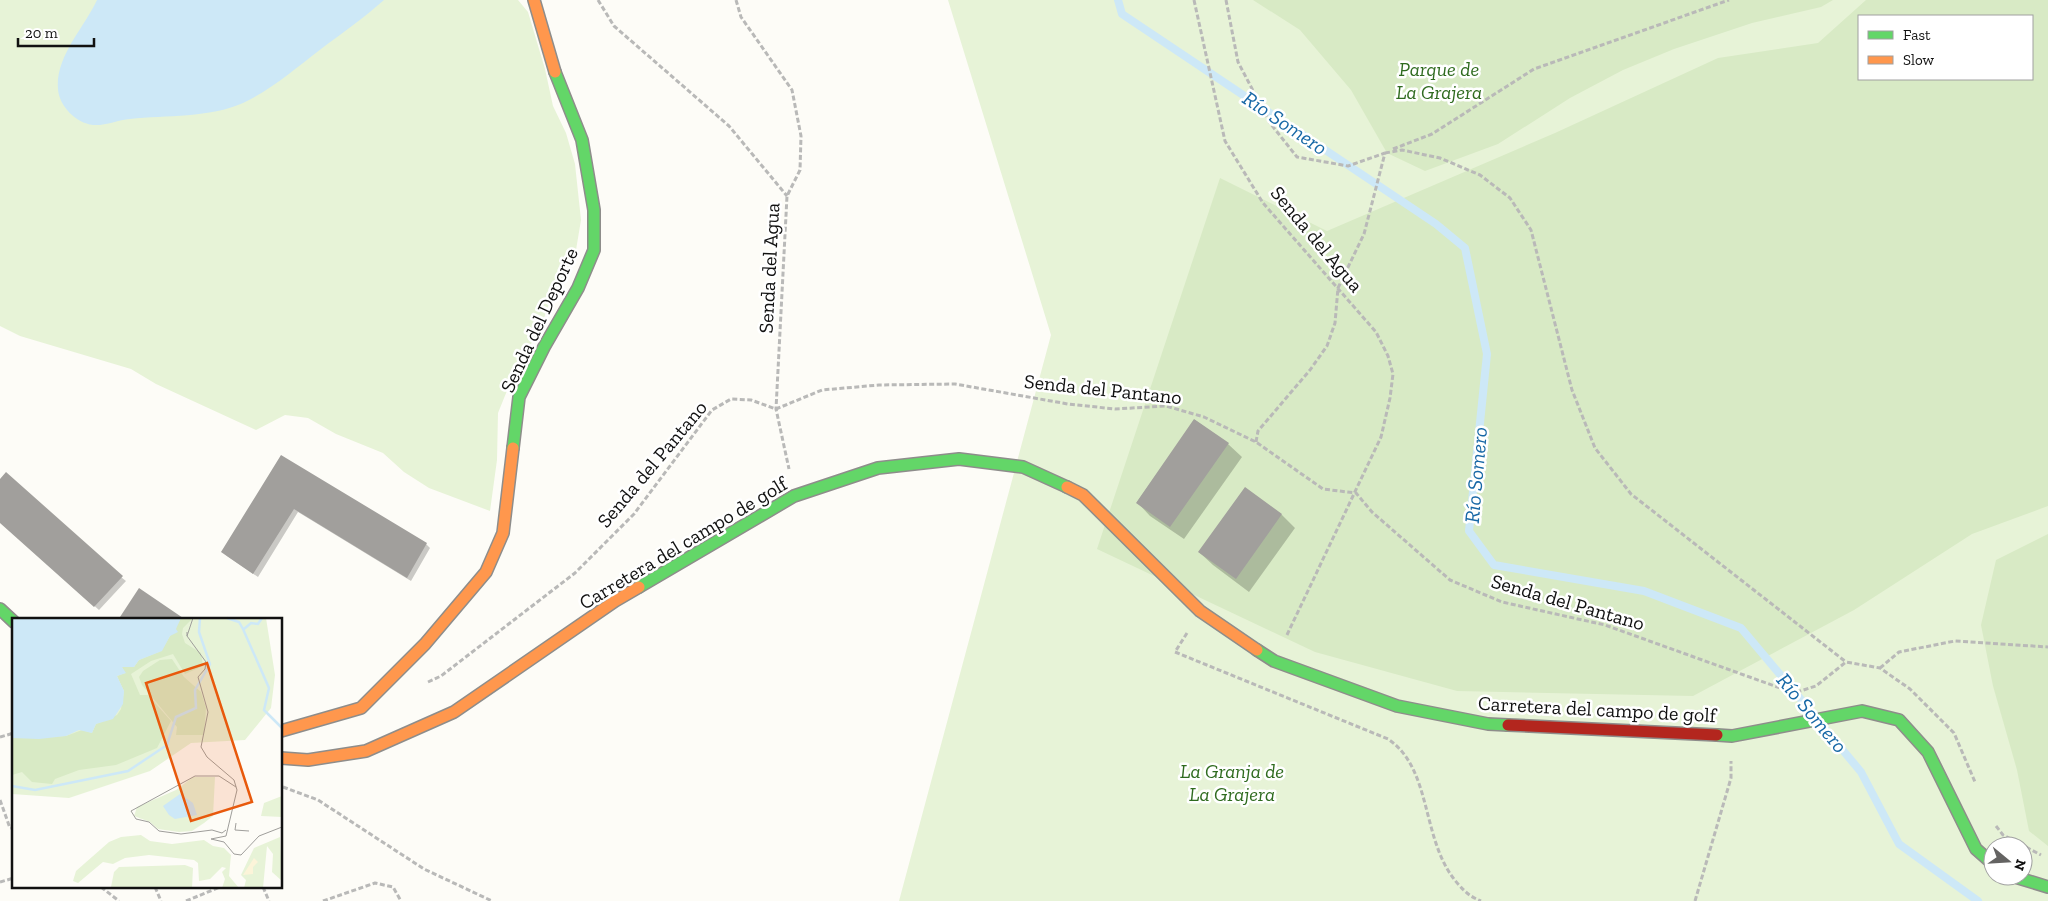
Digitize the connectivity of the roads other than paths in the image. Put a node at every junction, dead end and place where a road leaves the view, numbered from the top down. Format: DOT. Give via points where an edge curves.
graph roads {
  1 [pos="534,0"];
  2 [pos="0,608"];
  3 [pos="12,620"];
  4 [pos="282,730"];
  5 [pos="282,758"];
  6 [pos="1983,855"];
  7 [pos="2033,882"];
  8 [pos="2048,887"];
  1 -- 4 [label="street, Senda del Deporte" via="559,85 582,140 594,210 594,250 578,288 519,398 503,533 486,572 425,644 360,708"];
  2 -- 3 [label="street"];
  5 -- 6 [label="street, Carretera del campo de golf" via="308,760 366,751 454,712 615,602 794,496 878,468 959,458 1023,467 1082,495 1200,611 1274,661 1397,706 1488,724 1732,736 1862,711 1899,720 1928,752 1976,849"];
  7 -- 8 [label="street"];
}
